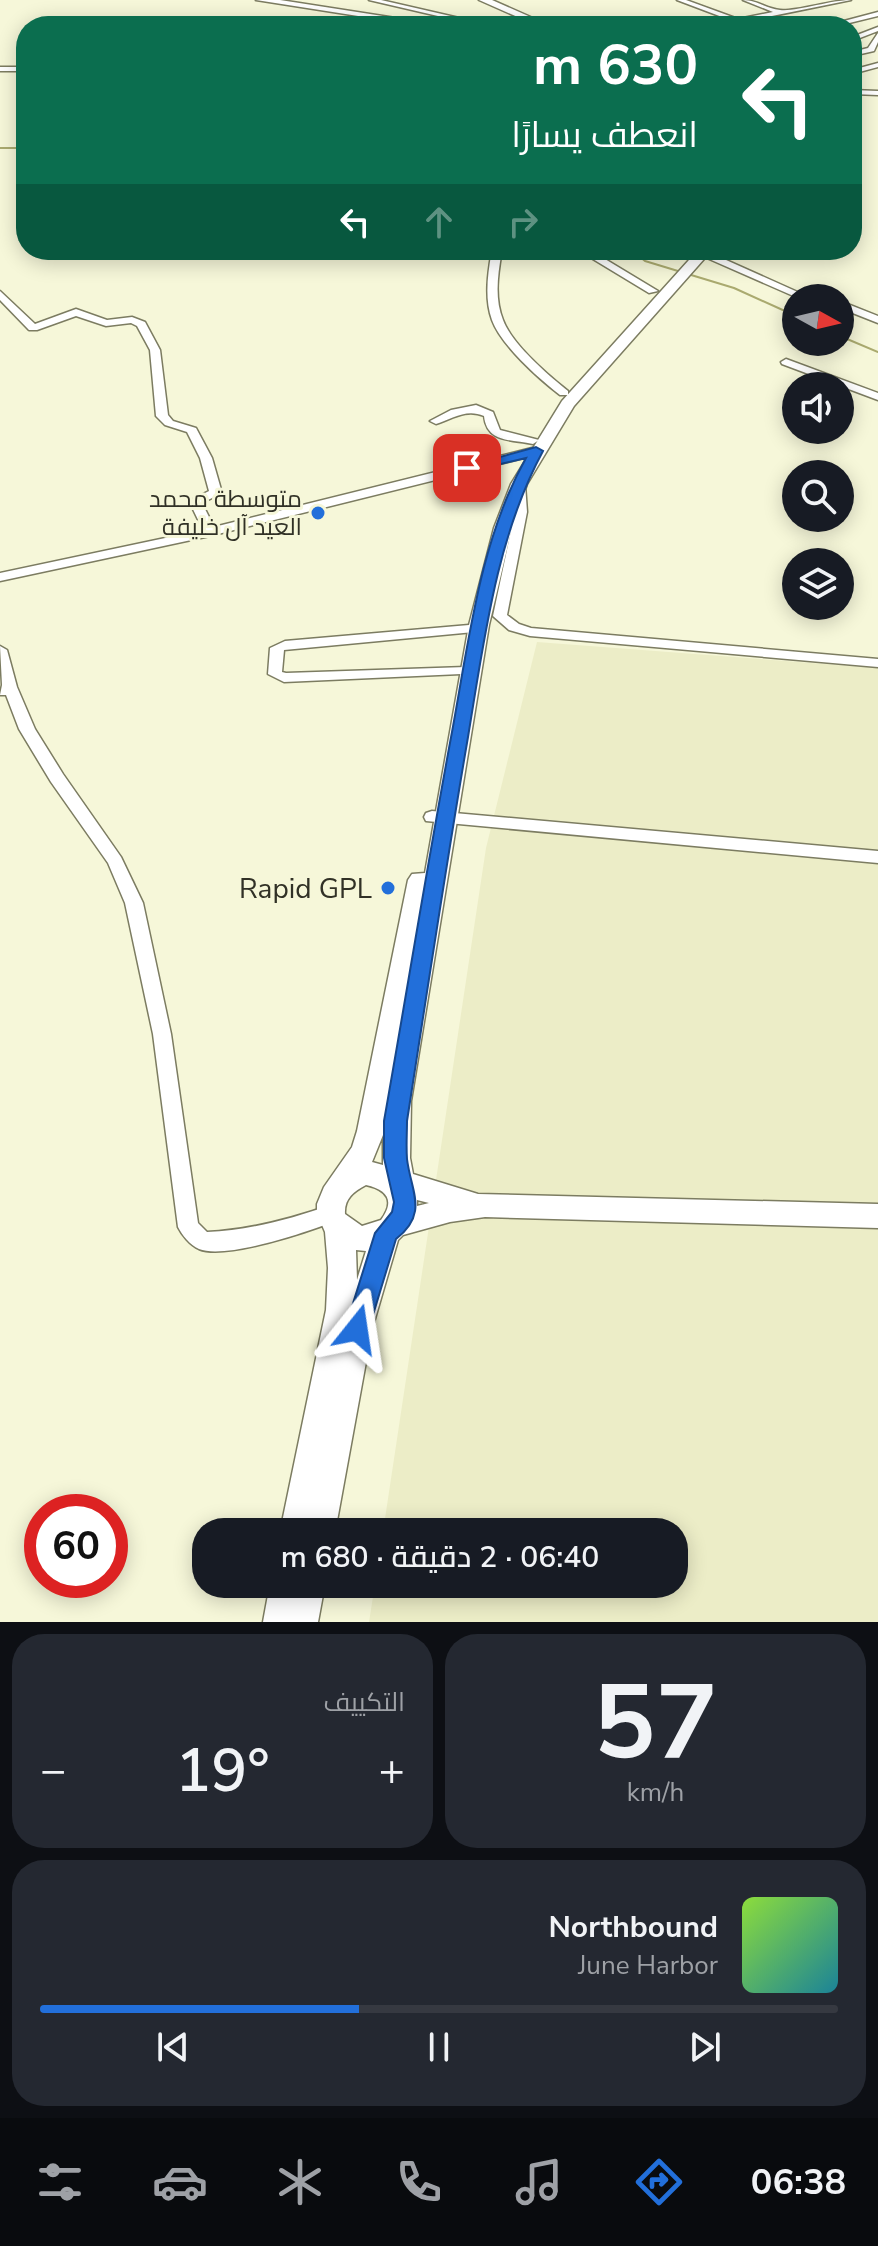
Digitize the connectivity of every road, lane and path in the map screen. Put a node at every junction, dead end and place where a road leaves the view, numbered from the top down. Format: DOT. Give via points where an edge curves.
graph roads {
  1 [pos="261,0"];
  2 [pos="372,0"];
  3 [pos="475,0"];
  4 [pos="484,0"];
  5 [pos="680,0"];
  6 [pos="746,0"];
  7 [pos="808,0"];
  8 [pos="846,1"];
  9 [pos="821,4"];
  10 [pos="866,7"];
  11 [pos="781,12"];
  12 [pos="878,12"];
  13 [pos="372,16"];
  14 [pos="445,16"];
  15 [pos="512,16"];
  16 [pos="522,16"];
  17 [pos="719,16"];
  18 [pos="767,16"];
  19 [pos="878,35"];
  20 [pos="862,51"];
  21 [pos="495,260"];
  22 [pos="604,260"];
  23 [pos="689,260"];
  24 [pos="711,260"];
  25 [pos="782,286"];
  26 [pos="662,288"];
  27 [pos="0,294"];
  28 [pos="854,310"];
  29 [pos="854,318"];
  30 [pos="878,320"];
  31 [pos="878,328"];
  32 [pos="786,362"];
  33 [pos="564,393"];
  34 [pos="878,397"];
  35 [pos="436,421"];
  36 [pos="531,448"];
  37 [pos="519,484"];
  38 [pos="210,532"];
  39 [pos="0,577"];
  40 [pos="469,629"];
  41 [pos="0,650"];
  42 [pos="878,663"];
  43 [pos="461,670"];
  44 [pos="5,690"];
  45 [pos="439,818"];
  46 [pos="878,857"];
  47 [pos="347,1179"];
  48 [pos="398,1185"];
  49 [pos="485,1205"];
  50 [pos="878,1216"];
  51 [pos="335,1221"];
  52 [pos="392,1229"];
  53 [pos="300,1518"];
  54 [pos="321,1518"];
  55 [pos="284,1598"];
  56 [pos="305,1598"];
  57 [pos="280,1622"];
  58 [pos="301,1622"];
  1 -- 13 [label="main road"];
  2 -- 14 [label="street"];
  3 -- 15 [label="main road"];
  4 -- 16 [label="main road"];
  5 -- 17 [label="street"];
  6 -- 11 [label="street"];
  7 -- 9 [label="street"];
  8 -- 9 [label="street"];
  9 -- 11 [label="street"];
  10 -- 12 [label="street"];
  11 -- 18 [label="street"];
  19 -- 20 [label="street" via="871,49"];
  21 -- 33 [label="street" via="497,320"];
  22 -- 26 [label="street"];
  23 -- 26 [label="main road"];
  24 -- 25 [label="street"];
  26 -- 33 [label="main road"];
  26 -- 36 [label="main road"];
  27 -- 38 [label="street" via="33,328 76,312 106,323 141,324 155,350 162,416 192,430 206,458 216,493 195,501"];
  28 -- 30 [label="street"];
  29 -- 31 [label="street"];
  32 -- 34 [label="street"];
  33 -- 36 [label="main road"];
  35 -- 36 [label="street" via="478,409 489,414 496,433"];
  36 -- 37 [label="main road"];
  36 -- 38 [label="street"];
  36 -- 40 [label="main road" via="505,494"];
  37 -- 42 [label="street" via="521,512 500,616 514,627"];
  37 -- 45 [label="main road" via="479,625"];
  38 -- 39 [label="street"];
  40 -- 43 [label="main road"];
  40 -- 43 [label="street" via="288,644 277,648 274,659 275,674 284,678"];
  41 -- 44 [label="street"];
  43 -- 45 [label="main road"];
  44 -- 51 [label="street" via="64,790 115,861 134,903 162,1034 188,1227 203,1241 226,1241"];
  45 -- 46 [label="street"];
  45 -- 47 [label="main road" via="371,1131"];
  45 -- 48 [label="main road" via="398,1101"];
  47 -- 48 [label="main road" via="376,1173"];
  47 -- 51 [label="main road" via="333,1195"];
  48 -- 49 [label="main road"];
  48 -- 52 [label="main road" via="405,1202"];
  49 -- 50 [label="main road"];
  49 -- 52 [label="main road"];
  51 -- 52 [label="main road" via="361,1238"];
  51 -- 53 [label="main road" via="343,1268 341,1310"];
  52 -- 54 [label="main road" via="354,1343"];
  55 -- 57 [label="main road"];
  56 -- 58 [label="main road"];
}
